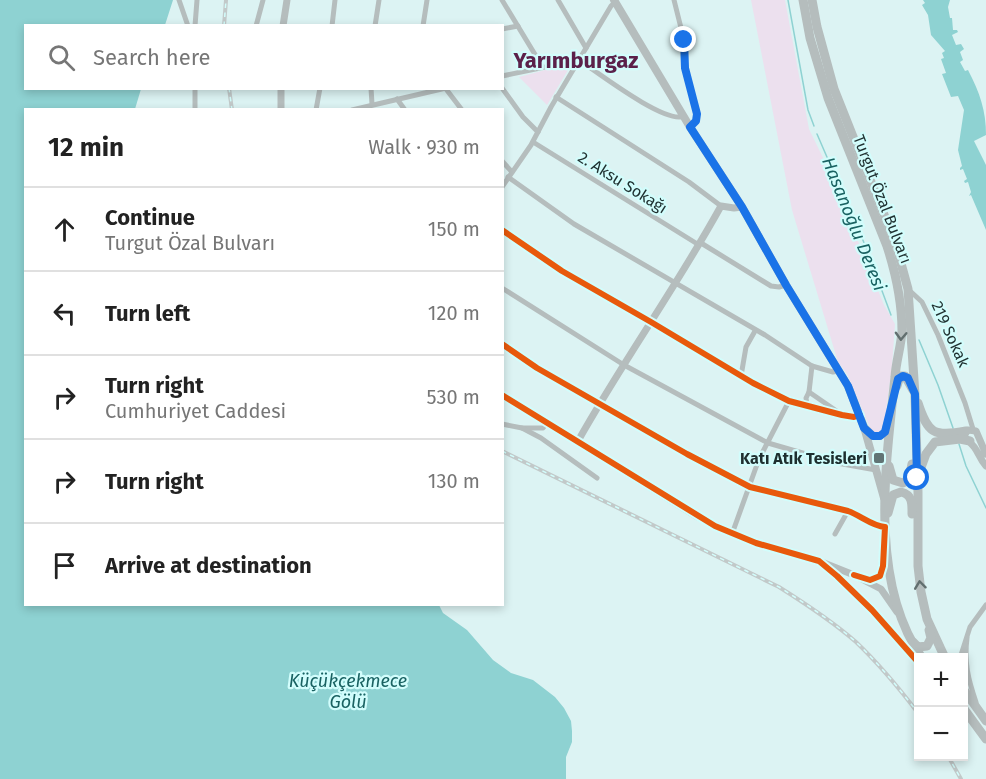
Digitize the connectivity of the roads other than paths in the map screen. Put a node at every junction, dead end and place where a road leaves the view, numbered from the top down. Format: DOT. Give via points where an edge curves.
graph roads {
  1 [pos="179,0"];
  2 [pos="197,0"];
  3 [pos="270,0"];
  4 [pos="287,0"];
  5 [pos="335,0"];
  6 [pos="379,0"];
  7 [pos="427,0"];
  8 [pos="502,0"];
  9 [pos="558,0"];
  10 [pos="674,0"];
  11 [pos="803,0"];
  12 [pos="812,0"];
  13 [pos="263,1"];
  14 [pos="615,1"];
  15 [pos="187,24"];
  16 [pos="195,24"];
  17 [pos="257,24"];
  18 [pos="283,24"];
  19 [pos="332,24"];
  20 [pos="375,24"];
  21 [pos="423,24"];
  22 [pos="518,26"];
  23 [pos="504,29"];
  24 [pos="586,48"];
  25 [pos="579,60"];
  26 [pos="542,66"];
  27 [pos="504,76"];
  28 [pos="195,90"];
  29 [pos="281,90"];
  30 [pos="320,90"];
  31 [pos="371,90"];
  32 [pos="436,90"];
  33 [pos="447,90"];
  34 [pos="503,90"];
  35 [pos="415,92"];
  36 [pos="556,97"];
  37 [pos="397,99"];
  38 [pos="372,104"];
  39 [pos="195,108"];
  40 [pos="281,108"];
  41 [pos="316,108"];
  42 [pos="359,108"];
  43 [pos="404,108"];
  44 [pos="460,108"];
  45 [pos="684,116"];
  46 [pos="690,127"];
  47 [pos="538,132"];
  48 [pos="533,142"];
  49 [pos="504,164"];
  50 [pos="510,175"];
  51 [pos="504,184"];
  52 [pos="721,206"];
  53 [pos="742,207"];
  54 [pos="504,231"];
  55 [pos="700,244"];
  56 [pos="675,283"];
  57 [pos="786,285"];
  58 [pos="504,289"];
  59 [pos="908,289"];
  60 [pos="651,322"];
  61 [pos="755,331"];
  62 [pos="504,345"];
  63 [pos="624,364"];
  64 [pos="812,366"];
  65 [pos="839,371"];
  66 [pos="741,376"];
  67 [pos="809,392"];
  68 [pos="915,394"];
  69 [pos="504,396"];
  70 [pos="789,401"];
  71 [pos="600,402"];
  72 [pos="807,405"];
  73 [pos="915,411"];
  74 [pos="890,414"];
  75 [pos="842,415"];
  76 [pos="861,416"];
  77 [pos="548,423"];
  78 [pos="504,424"];
  79 [pos="522,428"];
  80 [pos="864,428"];
  81 [pos="888,434"];
  82 [pos="972,436"];
  83 [pos="578,441"];
  84 [pos="768,443"];
  85 [pos="986,454"];
  86 [pos="986,466"];
  87 [pos="876,470"];
  88 [pos="597,478"];
  89 [pos="917,478"];
  90 [pos="750,487"];
  91 [pos="884,500"];
  92 [pos="848,511"];
  93 [pos="885,527"];
  94 [pos="732,534"];
  95 [pos="835,534"];
  96 [pos="917,549"];
  97 [pos="819,561"];
  98 [pos="854,575"];
  99 [pos="986,605"];
  100 [pos="927,619"];
  101 [pos="902,620"];
  102 [pos="908,635"];
  103 [pos="967,638"];
  104 [pos="919,653"];
  105 [pos="944,653"];
  106 [pos="961,653"];
  107 [pos="914,657"];
  108 [pos="968,697"];
  109 [pos="979,712"];
  110 [pos="968,716"];
  111 [pos="986,721"];
  112 [pos="986,739"];
  1 -- 15 [label="street"];
  2 -- 16 [label="street"];
  3 -- 13 [label="street"];
  4 -- 18 [label="street"];
  5 -- 19 [label="street"];
  6 -- 20 [label="street"];
  7 -- 21 [label="street"];
  8 -- 22 [label="street"];
  9 -- 24 [label="street"];
  10 -- 46 [label="street" via="697,114"];
  11 -- 74 [label="main road, Turgut Özal Bulvarı, one-way" via="828,98 895,270 902,330"];
  12 -- 59 [label="main road, Turgut Özal Bulvarı" via="834,89 896,245"];
  13 -- 17 [label="street"];
  14 -- 24 [label="street"];
  14 -- 45 [label="main road"];
  22 -- 23 [label="street"];
  22 -- 26 [label="street"];
  24 -- 25 [label="street"];
  25 -- 26 [label="street"];
  25 -- 36 [label="street"];
  25 -- 45 [label="street" via="643,103 675,118"];
  26 -- 27 [label="street"];
  28 -- 39 [label="street"];
  29 -- 40 [label="street"];
  30 -- 41 [label="street"];
  31 -- 38 [label="street"];
  32 -- 35 [label="street"];
  33 -- 44 [label="street"];
  34 -- 47 [label="street"];
  35 -- 37 [label="street"];
  36 -- 47 [label="street"];
  36 -- 52 [label="street"];
  37 -- 38 [label="street"];
  37 -- 43 [label="street"];
  38 -- 42 [label="street"];
  45 -- 46 [label="main road"];
  46 -- 53 [label="main road"];
  47 -- 48 [label="street"];
  48 -- 50 [label="street"];
  48 -- 55 [label="street, 2. Aksu Sokağı"];
  49 -- 50 [label="street"];
  50 -- 51 [label="street"];
  50 -- 56 [label="street" via="574,224"];
  52 -- 53 [label="street"];
  52 -- 55 [label="street"];
  53 -- 57 [label="main road"];
  54 -- 60 [label="street" via="562,272"];
  55 -- 56 [label="street"];
  55 -- 57 [label="street, 2. Aksu Sokağı" via="771,286"];
  56 -- 60 [label="street"];
  56 -- 61 [label="street"];
  57 -- 65 [label="main road"];
  58 -- 63 [label="street"];
  59 -- 68 [label="main road, Turgut Özal Bulvarı"];
  59 -- 82 [label="street, 219 Sokak" via="922,302 952,368"];
  60 -- 63 [label="street"];
  60 -- 66 [label="street"];
  61 -- 64 [label="street"];
  61 -- 66 [label="street" via="746,347"];
  62 -- 71 [label="street"];
  63 -- 71 [label="street"];
  63 -- 84 [label="street"];
  64 -- 65 [label="street"];
  64 -- 67 [label="street"];
  65 -- 76 [label="main road"];
  66 -- 70 [label="street"];
  67 -- 72 [label="street"];
  67 -- 75 [label="street"];
  68 -- 73 [label="main road, Turgut Özal Bulvarı"];
  68 -- 74 [label="main road" via="908,378 900,376"];
  68 -- 82 [label="main road" via="924,421 932,430 944,435"];
  69 -- 77 [label="street"];
  70 -- 72 [label="street"];
  70 -- 84 [label="street"];
  71 -- 83 [label="street"];
  71 -- 90 [label="street"];
  72 -- 75 [label="street"];
  73 -- 81 [label="main road" via="911,475 903,483 895,483 890,477"];
  73 -- 89 [label="main road, Turgut Özal Bulvarı"];
  74 -- 80 [label="main road" via="880,436 873,436"];
  74 -- 81 [label="main road, Turgut Özal Bulvarı"];
  75 -- 76 [label="street"];
  76 -- 80 [label="main road"];
  77 -- 79 [label="street" via="543,428"];
  77 -- 83 [label="street"];
  78 -- 79 [label="street"];
  79 -- 88 [label="street"];
  80 -- 87 [label="main road"];
  81 -- 91 [label="main road, Turgut Özal Bulvarı"];
  82 -- 85 [label="street"];
  82 -- 86 [label="street"];
  82 -- 89 [label="main road" via="935,442"];
  83 -- 94 [label="street" via="696,516"];
  84 -- 87 [label="street"];
  84 -- 90 [label="street"];
  87 -- 91 [label="main road"];
  89 -- 96 [label="main road, Turgut Özal Bulvarı"];
  90 -- 92 [label="street"];
  90 -- 94 [label="street"];
  91 -- 93 [label="main road, Turgut Özal Bulvarı"];
  92 -- 93 [label="street"];
  92 -- 95 [label="street"];
  93 -- 96 [label="main road" via="893,495 905,493 912,502"];
  93 -- 98 [label="street" via="880,576 870,580"];
  93 -- 101 [label="main road, Turgut Özal Bulvarı"];
  94 -- 97 [label="street"];
  100 -- 96 [label="main road, Turgut Özal Bulvarı, one-way"];
  97 -- 98 [label="street"];
  97 -- 107 [label="street" via="872,610"];
  98 -- 101 [label="street" via="881,589"];
  99 -- 103 [label="street" via="974,619"];
  100 -- 102 [label="main road" via="931,638 927,646 918,647"];
  100 -- 105 [label="main road, Turgut Özal Bulvarı"];
  101 -- 102 [label="main road, Turgut Özal Bulvarı"];
  102 -- 104 [label="main road, Turgut Özal Bulvarı"];
  103 -- 106 [label="street"];
  103 -- 109 [label="street" via="966,672"];
  108 -- 109 [label="main road"];
  109 -- 111 [label="main road"];
  110 -- 112 [label="main road"];
}
